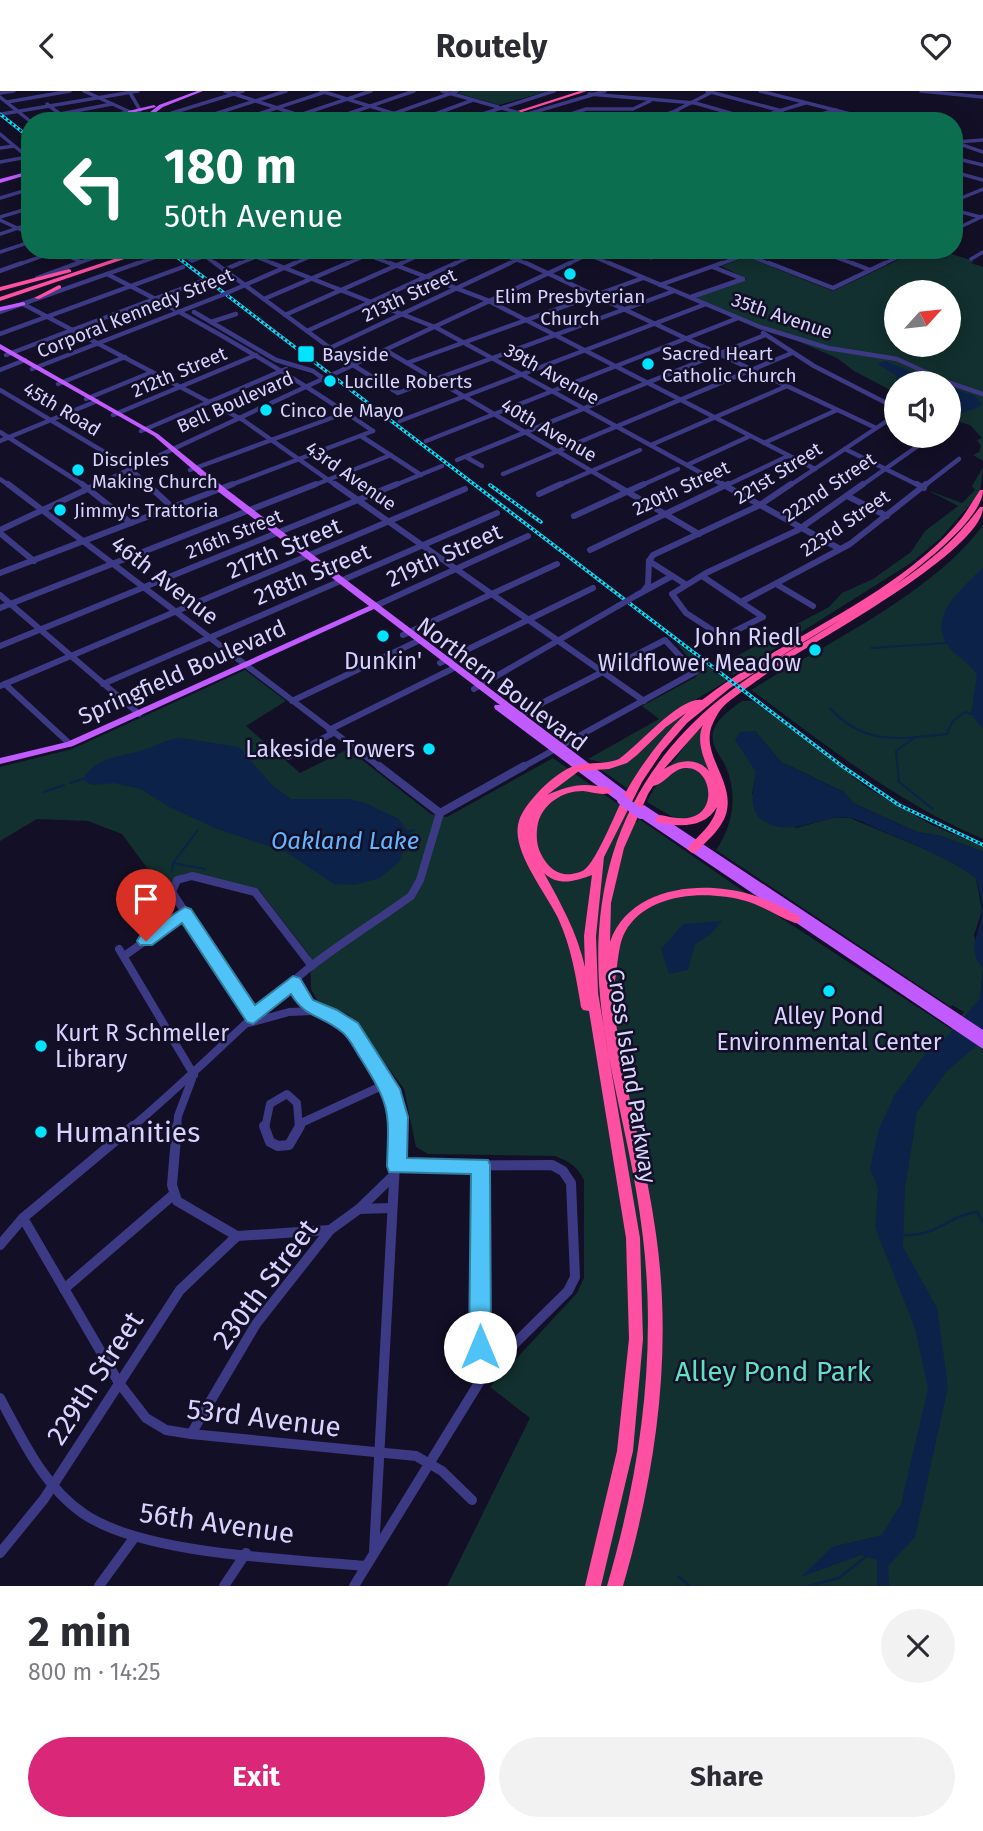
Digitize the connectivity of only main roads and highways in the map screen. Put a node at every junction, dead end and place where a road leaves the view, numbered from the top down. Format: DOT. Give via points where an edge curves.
graph roads {
  1 [pos="192,91"];
  2 [pos="201,91"];
  3 [pos="572,91"];
  4 [pos="587,93"];
  5 [pos="158,106"];
  6 [pos="147,112"];
  7 [pos="157,112"];
  8 [pos="506,112"];
  9 [pos="520,112"];
  10 [pos="21,173"];
  11 [pos="0,179"];
  12 [pos="111,259"];
  13 [pos="116,259"];
  14 [pos="123,259"];
  15 [pos="0,289"];
  16 [pos="0,297"];
  17 [pos="37,298"];
  18 [pos="23,304"];
  19 [pos="0,310"];
  20 [pos="0,346"];
  21 [pos="6,353"];
  22 [pos="144,430"];
  23 [pos="171,449"];
  24 [pos="983,492"];
  25 [pos="983,509"];
  26 [pos="372,607"];
  27 [pos="762,673"];
  28 [pos="730,684"];
  29 [pos="0,761"];
  30 [pos="580,766"];
  31 [pos="608,791"];
  32 [pos="642,795"];
  33 [pos="624,798"];
  34 [pos="643,811"];
  35 [pos="660,819"];
  36 [pos="696,847"];
  37 [pos="599,857"];
  38 [pos="795,919"];
  39 [pos="608,1019"];
  40 [pos="951,1020"];
  41 [pos="983,1036"];
  42 [pos="983,1045"];
  43 [pos="603,1067"];
  44 [pos="593,1586"];
  45 [pos="615,1586"];
  1 -- 5 [label="main road"];
  2 -- 5 [label="main road"];
  3 -- 8 [label="highway"];
  4 -- 9 [label="highway"];
  5 -- 6 [label="main road"];
  5 -- 7 [label="main road"];
  10 -- 11 [label="main road"];
  12 -- 15 [label="highway"];
  13 -- 16 [label="highway"];
  14 -- 17 [label="highway"];
  18 -- 19 [label="main road"];
  20 -- 21 [label="main road, Northern Boulevard"];
  21 -- 22 [label="main road, Northern Boulevard"];
  22 -- 23 [label="main road, Northern Boulevard"];
  22 -- 23 [label="main road, Northern Boulevard"];
  23 -- 26 [label="main road, Northern Boulevard"];
  24 -- 28 [label="highway, Cross Island Parkway" via="951,535 900,576"];
  25 -- 27 [label="highway, Cross Island Parkway" via="953,544 920,571"];
  26 -- 29 [label="main road, Springfield Boulevard" via="70,744"];
  26 -- 30 [label="main road, Northern Boulevard"];
  27 -- 32 [label="highway, Cross Island Parkway" via="702,717"];
  27 -- 36 [label="highway" via="715,711 703,730 704,748 720,780 723,800 714,830"];
  28 -- 30 [label="highway" via="664,724 625,760 607,766"];
  28 -- 37 [label="highway, Cross Island Parkway" via="691,714 659,750"];
  30 -- 31 [label="main road, Northern Boulevard"];
  30 -- 33 [label="main road, Northern Boulevard"];
  30 -- 43 [label="highway" via="530,806 523,837 535,872 573,941"];
  31 -- 33 [label="main road, Northern Boulevard"];
  31 -- 37 [label="highway" via="575,788 550,796 537,807 531,827 538,864 554,876 582,876"];
  32 -- 35 [label="highway" via="678,765 692,764 708,774 714,794 707,814 686,822"];
  32 -- 39 [label="highway, Cross Island Parkway" via="607,890 601,932"];
  33 -- 34 [label="main road, Northern Boulevard, bridge"];
  34 -- 35 [label="main road, Northern Boulevard"];
  34 -- 36 [label="main road, Northern Boulevard"];
  35 -- 36 [label="main road, Northern Boulevard"];
  36 -- 38 [label="main road, Northern Boulevard"];
  36 -- 40 [label="main road, Northern Boulevard"];
  37 -- 43 [label="highway, Cross Island Parkway" via="590,936 592,993"];
  38 -- 39 [label="highway" via="747,897 708,892 676,895 641,908 619,932 609,976"];
  38 -- 40 [label="main road, Northern Boulevard"];
  39 -- 45 [label="highway, Cross Island Parkway" via="642,1190 654,1288 651,1401 634,1514"];
  40 -- 41 [label="main road, Northern Boulevard"];
  40 -- 42 [label="main road, Northern Boulevard"];
  43 -- 44 [label="highway, Cross Island Parkway" via="633,1238 636,1339 625,1451"];
}
